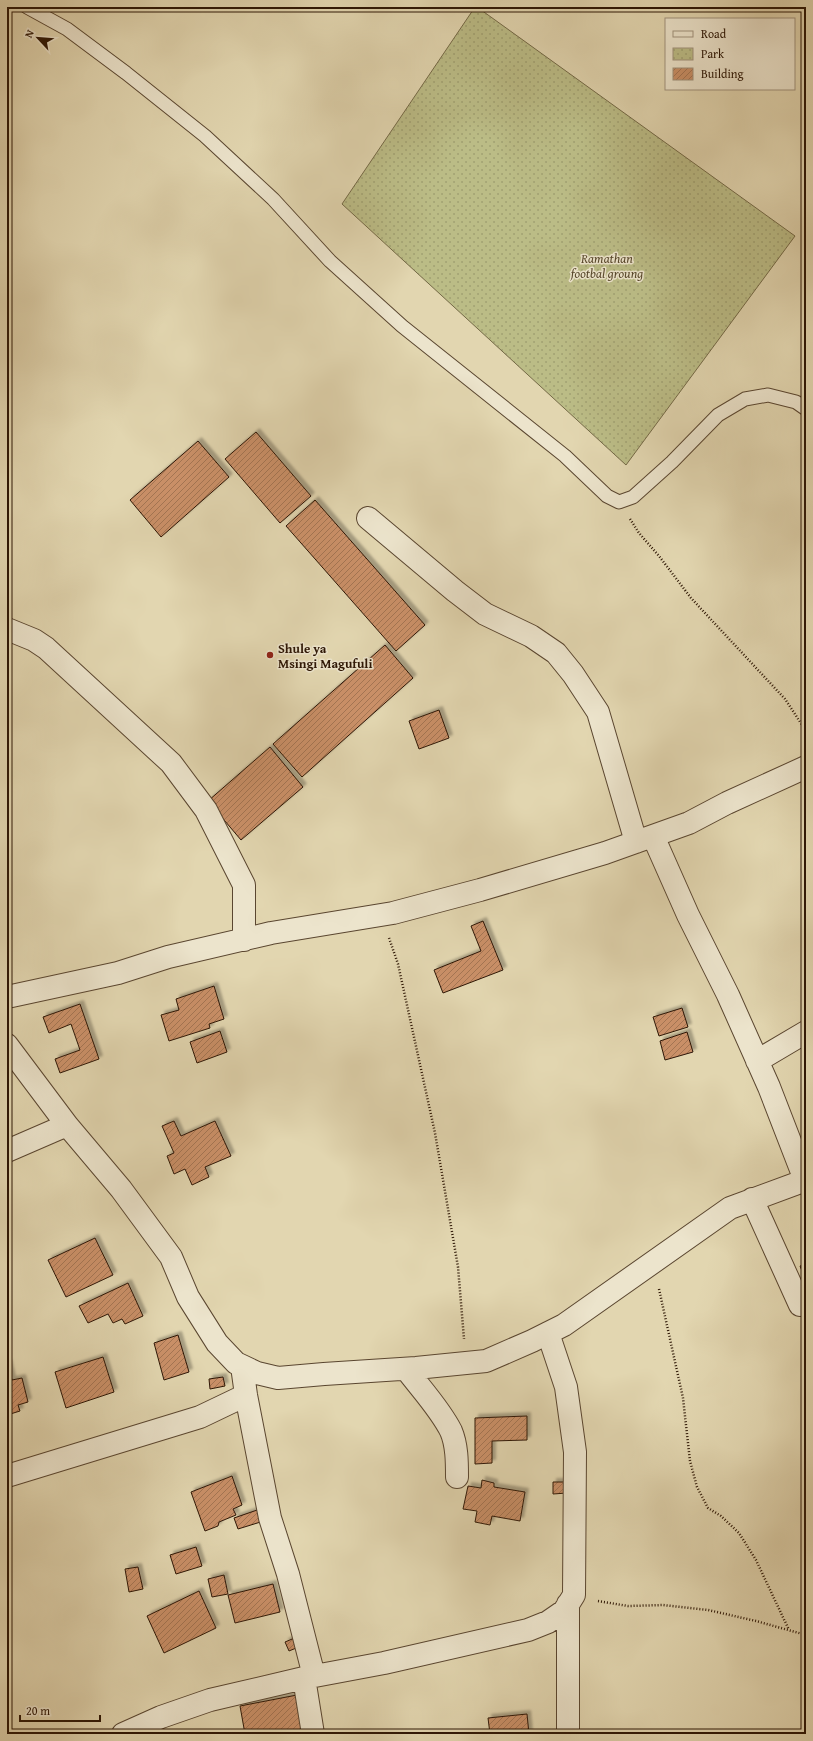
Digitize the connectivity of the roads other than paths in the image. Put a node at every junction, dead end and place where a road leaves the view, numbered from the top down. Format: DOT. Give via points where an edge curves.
graph roads {
  1 [pos="27,7"];
  2 [pos="806,410"];
  3 [pos="368,518"];
  4 [pos="7,629"];
  5 [pos="806,768"];
  6 [pos="644,839"];
  7 [pos="244,940"];
  8 [pos="7,997"];
  9 [pos="806,1032"];
  10 [pos="7,1045"];
  11 [pos="757,1061"];
  12 [pos="67,1125"];
  13 [pos="7,1151"];
  14 [pos="805,1180"];
  15 [pos="752,1199"];
  16 [pos="800,1305"];
  17 [pos="548,1333"];
  18 [pos="242,1366"];
  19 [pos="406,1369"];
  20 [pos="246,1395"];
  21 [pos="7,1476"];
  22 [pos="457,1477"];
  23 [pos="571,1599"];
  24 [pos="309,1677"];
  25 [pos="123,1734"];
  26 [pos="313,1734"];
  27 [pos="568,1734"];
  1 -- 2 [label="lane" via="67,29 205,136 273,199 330,261 402,326 565,456 607,496 619,502 633,497 718,415 745,399 768,395 796,402"];
  3 -- 6 [label="street" via="485,614 531,636 556,653 598,712"];
  4 -- 7 [label="street" via="46,648 171,763 206,810 244,885"];
  5 -- 6 [label="street" via="689,823"];
  6 -- 7 [label="street" via="480,890 382,915 271,933"];
  6 -- 11 [label="street" via="688,915"];
  7 -- 8 [label="street" via="168,957 118,973"];
  9 -- 11 [label="street"];
  10 -- 12 [label="street"];
  11 -- 14 [label="street"];
  12 -- 13 [label="street"];
  12 -- 18 [label="street" via="122,1189 171,1257 188,1297 217,1343"];
  14 -- 15 [label="street"];
  15 -- 16 [label="street"];
  15 -- 17 [label="street" via="730,1208"];
  17 -- 19 [label="street" via="486,1361"];
  17 -- 23 [label="street" via="566,1387 575,1452"];
  18 -- 19 [label="street" via="278,1378"];
  18 -- 20 [label="street"];
  19 -- 22 [label="street" via="451,1432 457,1455"];
  20 -- 21 [label="street" via="200,1416"];
  20 -- 24 [label="street" via="270,1518 288,1574"];
  23 -- 24 [label="street" via="564,1611 548,1622 528,1630 384,1663"];
  23 -- 27 [label="street"];
  24 -- 25 [label="street" via="210,1700 161,1717"];
  24 -- 26 [label="street"];
}
